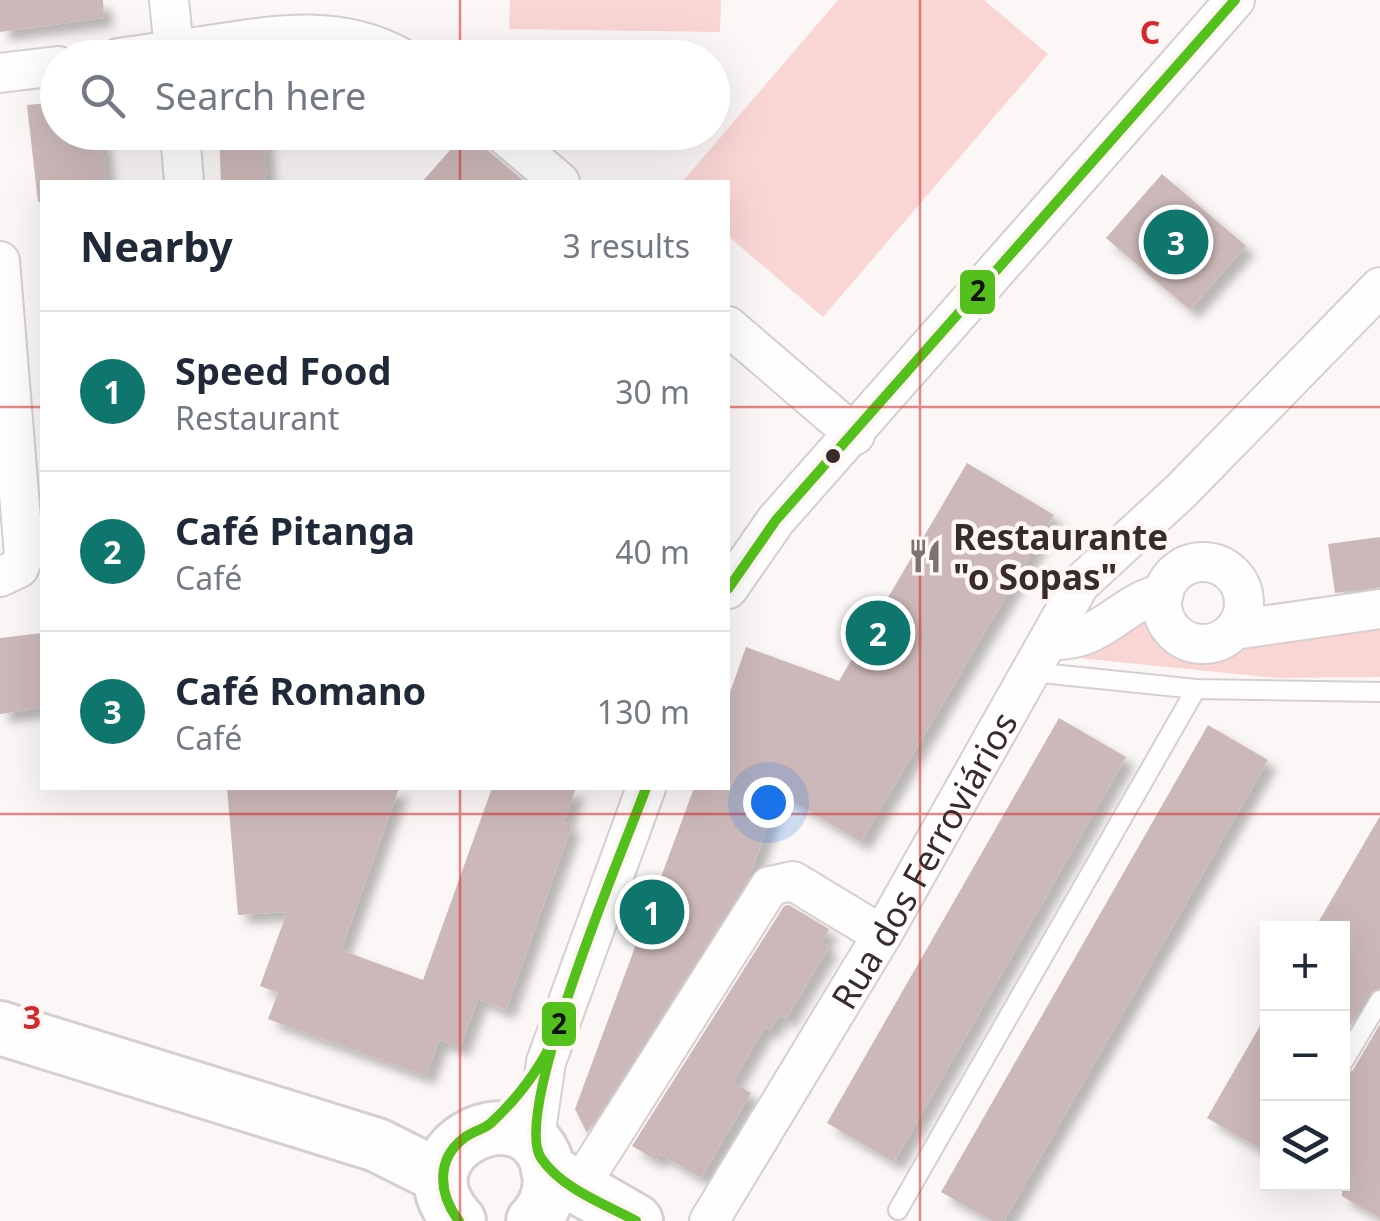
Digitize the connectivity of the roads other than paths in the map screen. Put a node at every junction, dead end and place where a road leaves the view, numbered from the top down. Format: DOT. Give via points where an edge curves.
graph roads {
  1 [pos="169,0"];
  2 [pos="1234,0"];
  3 [pos="173,40"];
  4 [pos="262,40"];
  5 [pos="363,40"];
  6 [pos="40,68"];
  7 [pos="0,74"];
  8 [pos="181,150"];
  9 [pos="522,150"];
  10 [pos="184,180"];
  11 [pos="558,180"];
  12 [pos="0,261"];
  13 [pos="1380,286"];
  14 [pos="2,308"];
  15 [pos="730,328"];
  16 [pos="855,434"];
  17 [pos="0,577"];
  18 [pos="730,586"];
  19 [pos="1164,594"];
  20 [pos="1380,608"];
  21 [pos="1234,630"];
  22 [pos="1051,640"];
  23 [pos="1032,672"];
  24 [pos="1196,689"];
  25 [pos="1380,692"];
  26 [pos="645,790"];
  27 [pos="882,935"];
  28 [pos="1380,1000"];
  29 [pos="0,1028"];
  30 [pos="1350,1051"];
  31 [pos="546,1062"];
  32 [pos="496,1184"];
  33 [pos="898,1210"];
  34 [pos="634,1221"];
  35 [pos="708,1221"];
  1 -- 3 [label="street"];
  2 -- 16 [label="street"];
  4 -- 5 [label="street" via="319,31"];
  6 -- 7 [label="street"];
  8 -- 10 [label="street"];
  9 -- 11 [label="street"];
  12 -- 14 [label="street"];
  13 -- 22 [label="street, Rua dos Ferroviários" via="1080,584"];
  14 -- 17 [label="street" via="24,556 19,568"];
  15 -- 16 [label="street"];
  16 -- 18 [label="street" via="776,520"];
  19 -- 21 [label="street" via="1166,620 1185,640 1211,643"];
  19 -- 21 [label="street" via="1178,571 1216,564 1243,592"];
  19 -- 22 [label="street" via="1146,597 1080,641"];
  20 -- 21 [label="street"];
  22 -- 23 [label="street, Rua dos Ferroviários"];
  23 -- 24 [label="lane"];
  23 -- 27 [label="street, Rua dos Ferroviários"];
  24 -- 25 [label="lane"];
  24 -- 33 [label="lane"];
  26 -- 31 [label="street"];
  27 -- 32 [label="street" via="793,882 770,886"];
  27 -- 35 [label="street, Rua dos Ferroviários"];
  28 -- 30 [label="lane"];
  29 -- 32 [label="street"];
  31 -- 32 [label="street"];
  31 -- 32 [label="street"];
  32 -- 34 [label="street"];
}
